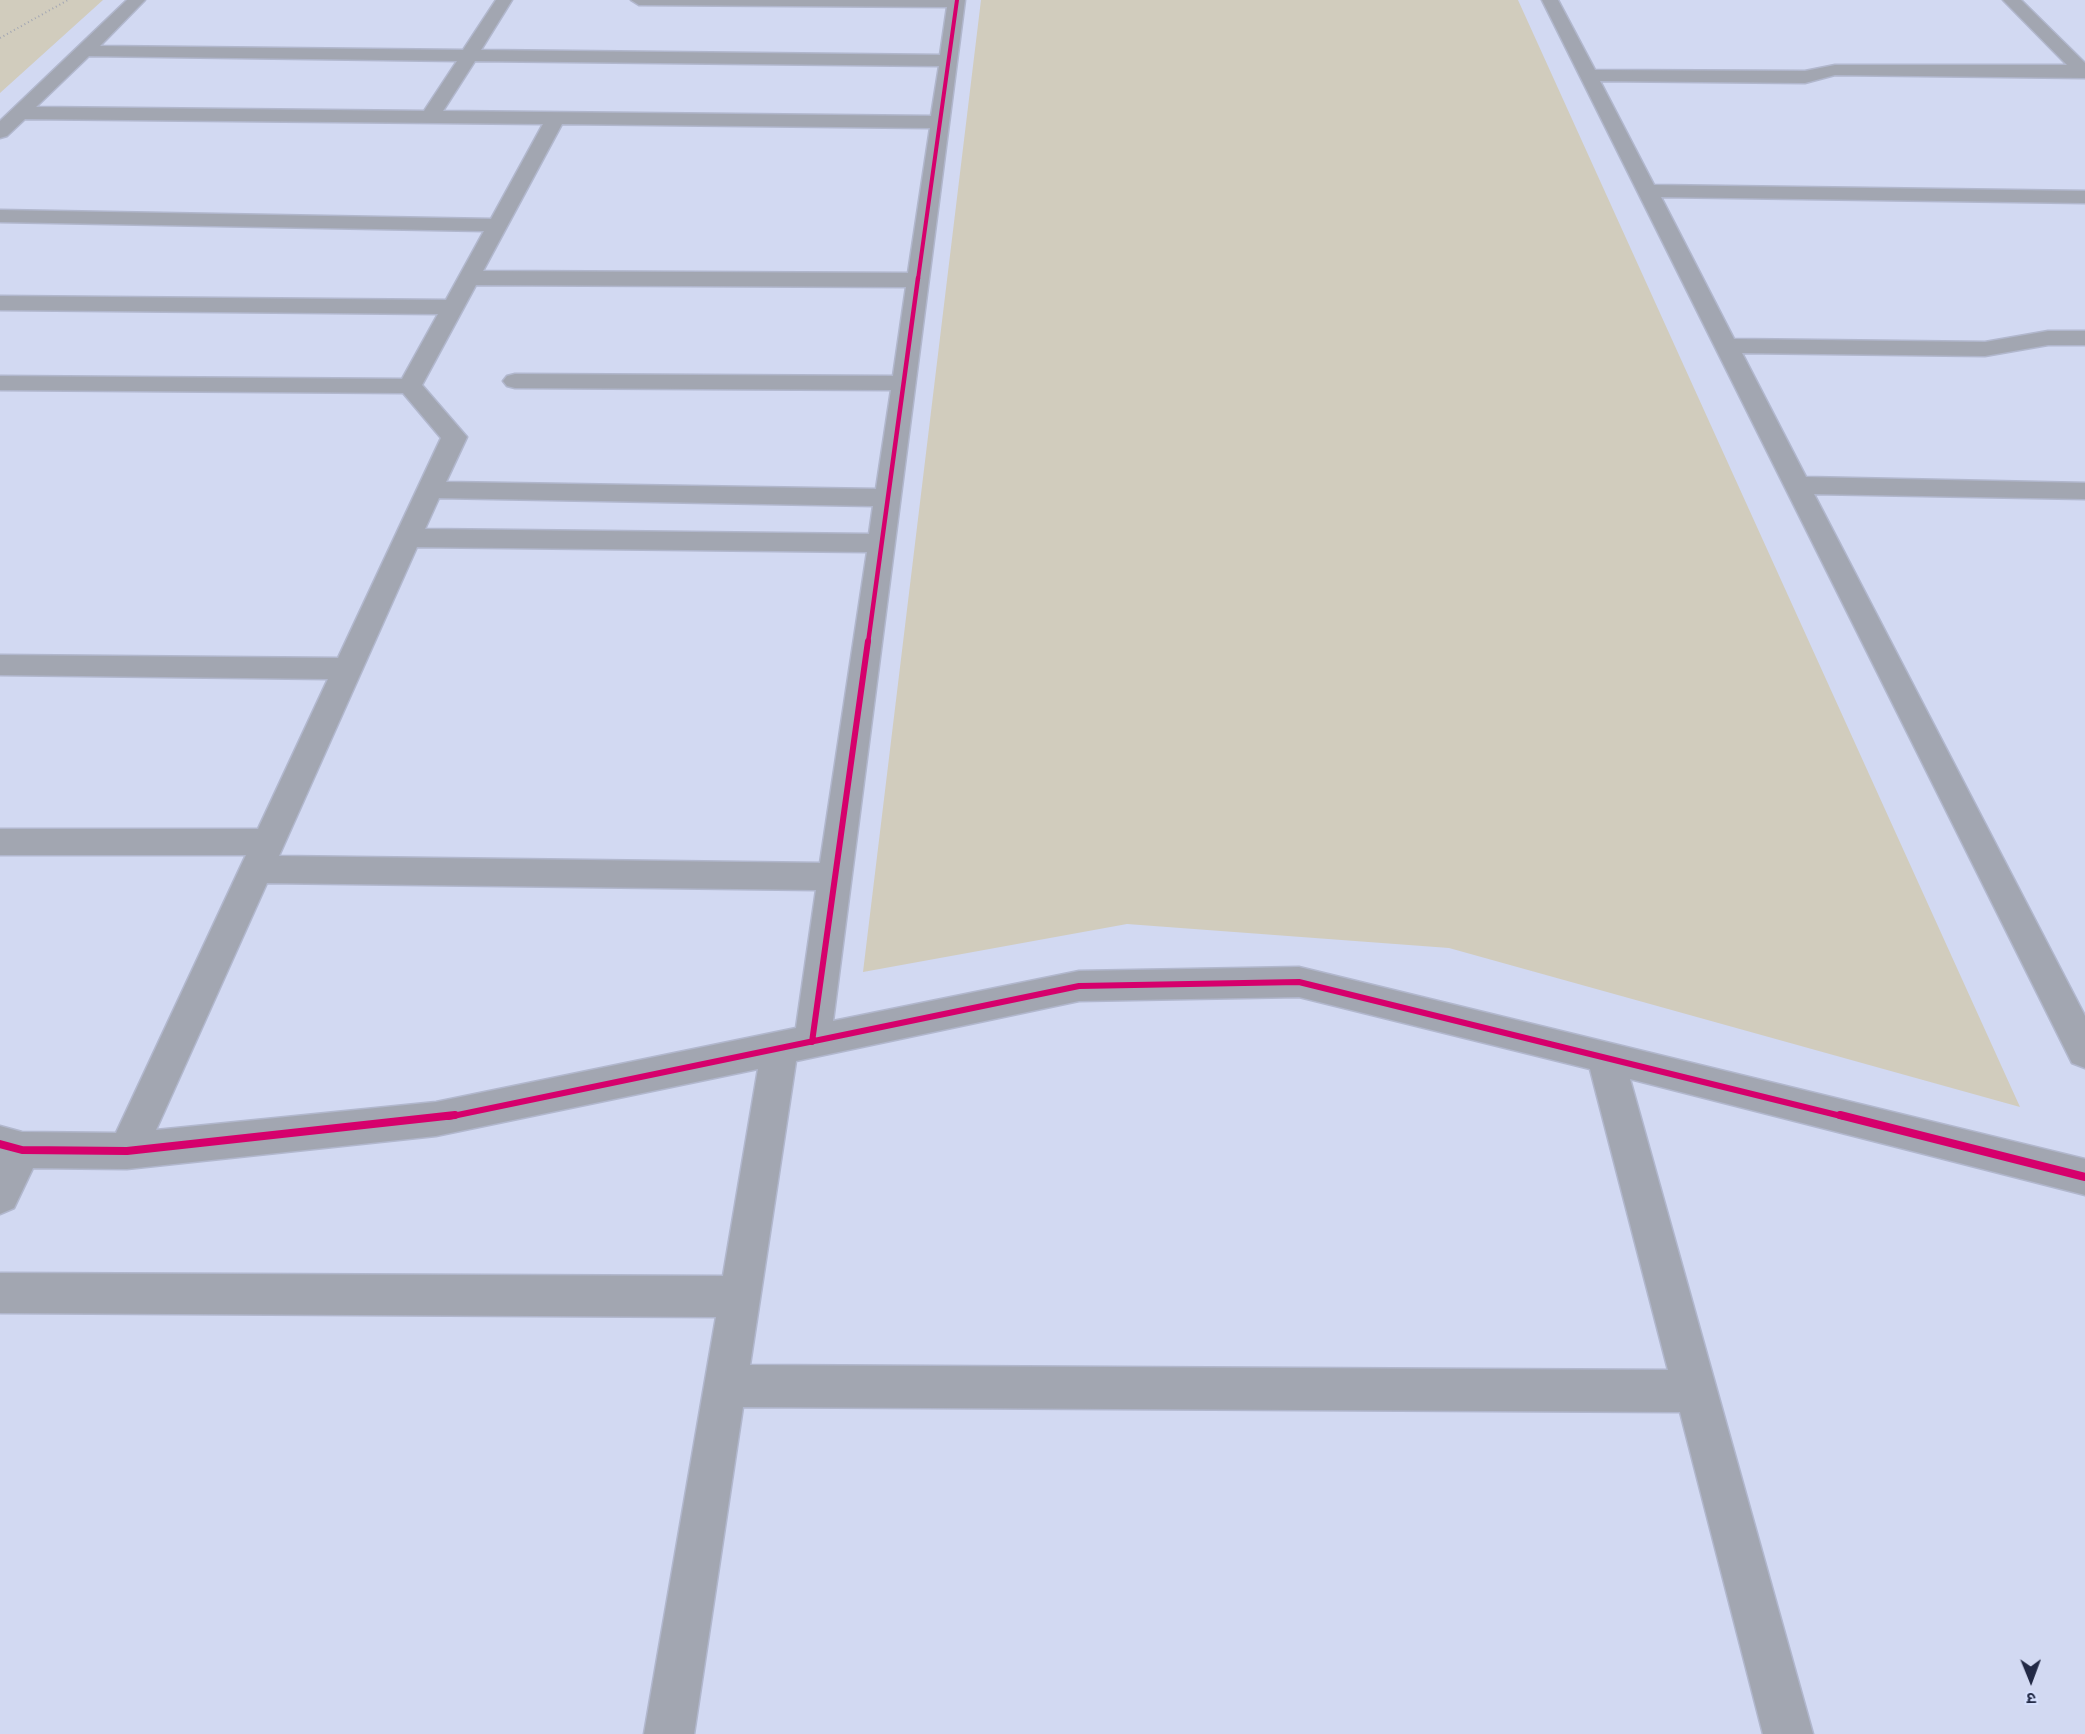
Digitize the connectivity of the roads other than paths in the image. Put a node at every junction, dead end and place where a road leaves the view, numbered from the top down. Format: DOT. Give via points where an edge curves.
graph roads {
  1 [pos="137,0"];
  2 [pos="504,0"];
  3 [pos="639,0"];
  4 [pos="1550,0"];
  5 [pos="2011,0"];
  6 [pos="957,1"];
  7 [pos="84,51"];
  8 [pos="469,55"];
  9 [pos="948,61"];
  10 [pos="2084,72"];
  11 [pos="1588,75"];
  12 [pos="20,113"];
  13 [pos="430,117"];
  14 [pos="556,118"];
  15 [pos="940,122"];
  16 [pos="0,132"];
  17 [pos="1647,191"];
  18 [pos="2085,197"];
  19 [pos="0,216"];
  20 [pos="498,225"];
  21 [pos="469,278"];
  22 [pos="918,280"];
  23 [pos="0,303"];
  24 [pos="453,307"];
  25 [pos="2085,338"];
  26 [pos="1726,346"];
  27 [pos="515,381"];
  28 [pos="0,383"];
  29 [pos="903,383"];
  30 [pos="410,386"];
  31 [pos="1796,485"];
  32 [pos="429,490"];
  33 [pos="2085,491"];
  34 [pos="888,498"];
  35 [pos="408,538"];
  36 [pos="881,543"];
  37 [pos="0,665"];
  38 [pos="348,669"];
  39 [pos="0,842"];
  40 [pos="263,855"];
  41 [pos="835,878"];
  42 [pos="796,1045"];
  43 [pos="2085,1052"];
  44 [pos="1605,1056"];
  45 [pos="11,1147"];
  46 [pos="127,1151"];
  47 [pos="2085,1178"];
  48 [pos="0,1195"];
  49 [pos="0,1293"];
  50 [pos="740,1297"];
  51 [pos="726,1386"];
  52 [pos="1695,1391"];
  53 [pos="669,1734"];
  54 [pos="1788,1734"];
  1 -- 7 [label="street"];
  2 -- 8 [label="street"];
  3 -- 6 [label="street"];
  4 -- 11 [label="street"];
  5 -- 10 [label="street"];
  6 -- 9 [label="street"];
  7 -- 8 [label="street"];
  7 -- 12 [label="street"];
  8 -- 9 [label="street"];
  8 -- 13 [label="street"];
  9 -- 15 [label="street"];
  10 -- 11 [label="street" via="1835,70 1805,77"];
  11 -- 17 [label="street"];
  12 -- 13 [label="street"];
  12 -- 16 [label="street"];
  13 -- 14 [label="street"];
  14 -- 15 [label="street"];
  14 -- 20 [label="street"];
  15 -- 22 [label="street"];
  17 -- 18 [label="street"];
  17 -- 26 [label="street"];
  19 -- 20 [label="street"];
  20 -- 21 [label="street"];
  21 -- 22 [label="street"];
  21 -- 24 [label="street"];
  22 -- 29 [label="street"];
  23 -- 24 [label="street"];
  24 -- 30 [label="street"];
  25 -- 26 [label="street" via="2048,338 1985,349"];
  26 -- 31 [label="street"];
  27 -- 29 [label="street"];
  28 -- 30 [label="street"];
  29 -- 34 [label="street"];
  30 -- 32 [label="street" via="454,437"];
  31 -- 33 [label="street"];
  31 -- 43 [label="street"];
  32 -- 34 [label="street"];
  32 -- 35 [label="street"];
  34 -- 36 [label="street"];
  35 -- 36 [label="street"];
  35 -- 38 [label="street"];
  36 -- 41 [label="street"];
  37 -- 38 [label="street"];
  38 -- 40 [label="street"];
  39 -- 40 [label="street"];
  40 -- 41 [label="street"];
  40 -- 46 [label="street"];
  41 -- 42 [label="street"];
  42 -- 44 [label="street" via="1079,986 1299,982"];
  42 -- 46 [label="street" via="435,1119"];
  42 -- 50 [label="street"];
  44 -- 47 [label="street"];
  44 -- 52 [label="street"];
  45 -- 46 [label="street"];
  45 -- 48 [label="street"];
  49 -- 50 [label="street"];
  50 -- 51 [label="street"];
  51 -- 52 [label="street"];
  51 -- 53 [label="street"];
  52 -- 54 [label="street"];
}
